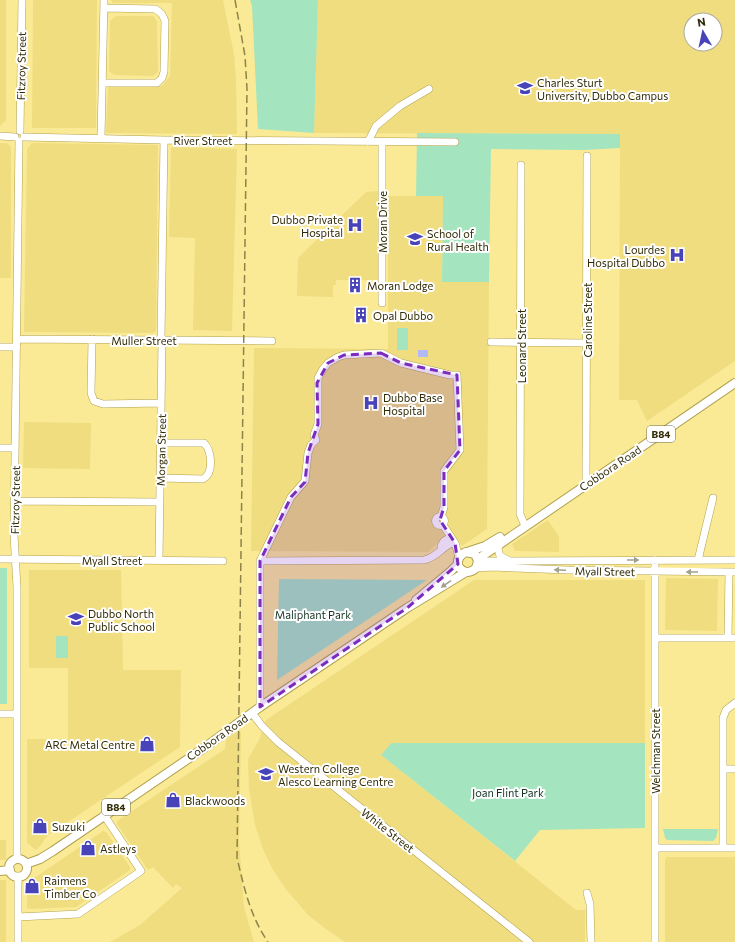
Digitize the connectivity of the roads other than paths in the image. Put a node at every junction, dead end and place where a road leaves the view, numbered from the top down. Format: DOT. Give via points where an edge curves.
graph roads {
  1 [pos="22,0"];
  2 [pos="104,0"];
  3 [pos="104,8"];
  4 [pos="102,83"];
  5 [pos="429,89"];
  6 [pos="0,136"];
  7 [pos="20,136"];
  8 [pos="101,138"];
  9 [pos="164,140"];
  10 [pos="368,142"];
  11 [pos="382,142"];
  12 [pos="455,142"];
  13 [pos="587,156"];
  14 [pos="521,165"];
  15 [pos="382,303"];
  16 [pos="17,339"];
  17 [pos="92,339"];
  18 [pos="161,340"];
  19 [pos="272,340"];
  20 [pos="491,342"];
  21 [pos="521,342"];
  22 [pos="587,343"];
  23 [pos="0,347"];
  24 [pos="17,347"];
  25 [pos="735,382"];
  26 [pos="161,403"];
  27 [pos="161,443"];
  28 [pos="0,448"];
  29 [pos="15,448"];
  30 [pos="160,478"];
  31 [pos="586,485"];
  32 [pos="713,498"];
  33 [pos="14,501"];
  34 [pos="160,502"];
  35 [pos="525,526"];
  36 [pos="453,541"];
  37 [pos="500,543"];
  38 [pos="462,556"];
  39 [pos="0,559"];
  40 [pos="15,560"];
  41 [pos="159,560"];
  42 [pos="655,560"];
  43 [pos="698,560"];
  44 [pos="735,560"];
  45 [pos="224,561"];
  46 [pos="260,561"];
  47 [pos="510,561"];
  48 [pos="477,563"];
  49 [pos="466,572"];
  50 [pos="655,572"];
  51 [pos="732,572"];
  52 [pos="407,608"];
  53 [pos="655,638"];
  54 [pos="732,638"];
  55 [pos="735,703"];
  56 [pos="260,707"];
  57 [pos="252,713"];
  58 [pos="0,714"];
  59 [pos="17,714"];
  60 [pos="723,769"];
  61 [pos="735,769"];
  62 [pos="104,816"];
  63 [pos="655,848"];
  64 [pos="723,848"];
  65 [pos="735,848"];
  66 [pos="17,859"];
  67 [pos="26,864"];
  68 [pos="10,870"];
  69 [pos="0,871"];
  70 [pos="18,876"];
  71 [pos="587,893"];
  72 [pos="18,917"];
  73 [pos="18,942"];
  74 [pos="529,942"];
  75 [pos="591,942"];
  76 [pos="655,942"];
  1 -- 7 [label="street, Fitzroy Street"];
  2 -- 3 [label="street"];
  3 -- 4 [label="street"];
  3 -- 4 [label="street" via="155,9 164,15 164,72 156,83"];
  4 -- 8 [label="street"];
  5 -- 10 [label="street" via="400,106 376,126"];
  6 -- 7 [label="street, River Street"];
  7 -- 8 [label="street, River Street"];
  7 -- 16 [label="street, Fitzroy Street"];
  8 -- 9 [label="street, River Street"];
  9 -- 10 [label="street, River Street"];
  9 -- 18 [label="street, Morgan Street"];
  10 -- 11 [label="street, River Street"];
  11 -- 12 [label="street, River Street"];
  11 -- 15 [label="street, Moran Drive"];
  13 -- 22 [label="street, Caroline Street"];
  14 -- 21 [label="street, Leonard Street"];
  16 -- 17 [label="street, Muller Street"];
  16 -- 24 [label="street, Fitzroy Street"];
  17 -- 18 [label="street, Muller Street"];
  17 -- 26 [label="street" via="91,393 94,401 103,404"];
  18 -- 19 [label="street, Muller Street"];
  18 -- 26 [label="street, Morgan Street"];
  20 -- 21 [label="street"];
  21 -- 22 [label="street"];
  21 -- 35 [label="street, Leonard Street" via="520,514"];
  22 -- 31 [label="street, Caroline Street"];
  23 -- 24 [label="street"];
  24 -- 29 [label="street, Fitzroy Street"];
  25 -- 31 [label="main road, Cobbora Road / B84"];
  26 -- 27 [label="street, Morgan Street"];
  27 -- 30 [label="street, Morgan Street"];
  27 -- 30 [label="street" via="204,443 209,450 210,460 209,473 202,479"];
  28 -- 29 [label="street"];
  29 -- 33 [label="street, Fitzroy Street"];
  30 -- 34 [label="street, Morgan Street"];
  31 -- 35 [label="main road, Cobbora Road / B84"];
  32 -- 43 [label="street"];
  33 -- 34 [label="street"];
  33 -- 40 [label="street, Fitzroy Street"];
  34 -- 41 [label="street, Morgan Street"];
  35 -- 37 [label="main road, Cobbora Road / B84"];
  35 -- 38 [label="main road, Cobbora Road / B84"];
  36 -- 38 [label="street"];
  36 -- 46 [label="street" via="444,541 435,551 416,560"];
  36 -- 46 [label="street" via="442,525 436,523 444,507 444,471 460,450 457,375 400,363 381,353 344,355 328,364 318,378 318,426 314,435 316,440 311,444 308,453 305,481 291,496"];
  37 -- 47 [label="street" via="500,556"];
  37 -- 48 [label="main road, Cobbora Road / B84"];
  38 -- 48 [label="main road" via="474,554"];
  38 -- 49 [label="main road" via="461,570"];
  38 -- 52 [label="main road, Cobbora Road / B84" via="451,571"];
  39 -- 40 [label="street, Myall Street"];
  40 -- 41 [label="street, Myall Street"];
  40 -- 59 [label="street, Fitzroy Street"];
  41 -- 45 [label="street, Myall Street"];
  42 -- 43 [label="street, Myall Street"];
  47 -- 42 [label="street, Myall Street, one-way"];
  42 -- 50 [label="street, Welchman Street"];
  43 -- 44 [label="street, Myall Street"];
  46 -- 56 [label="street"];
  47 -- 48 [label="street, Myall Street"];
  48 -- 49 [label="main road, B84" via="472,572"];
  50 -- 48 [label="street, Myall Street, one-way" via="492,567"];
  49 -- 52 [label="main road, Cobbora Road / B84, one-way"];
  51 -- 50 [label="street, Myall Street, one-way"];
  50 -- 53 [label="street, Welchman Street"];
  51 -- 54 [label="street"];
  52 -- 56 [label="main road, Cobbora Road / B84"];
  53 -- 54 [label="street"];
  53 -- 63 [label="street, Welchman Street"];
  55 -- 60 [label="street" via="724,714"];
  56 -- 57 [label="main road, Cobbora Road / B84"];
  57 -- 62 [label="main road, Cobbora Road / B84"];
  57 -- 74 [label="street, White Street" via="278,742"];
  58 -- 59 [label="street"];
  59 -- 66 [label="street, Fitzroy Street"];
  60 -- 61 [label="street"];
  60 -- 64 [label="street"];
  62 -- 67 [label="main road, Cobbora Road / B84" via="40,859"];
  62 -- 72 [label="street" via="141,871 78,914"];
  63 -- 64 [label="street"];
  63 -- 76 [label="street, Welchman Street"];
  64 -- 65 [label="street"];
  66 -- 67 [label="main road" via="23,860"];
  66 -- 68 [label="main road" via="11,863"];
  67 -- 70 [label="main road" via="25,873"];
  68 -- 69 [label="main road"];
  68 -- 70 [label="main road"];
  70 -- 72 [label="street"];
  71 -- 75 [label="street" via="590,904"];
  72 -- 73 [label="street"];
}
